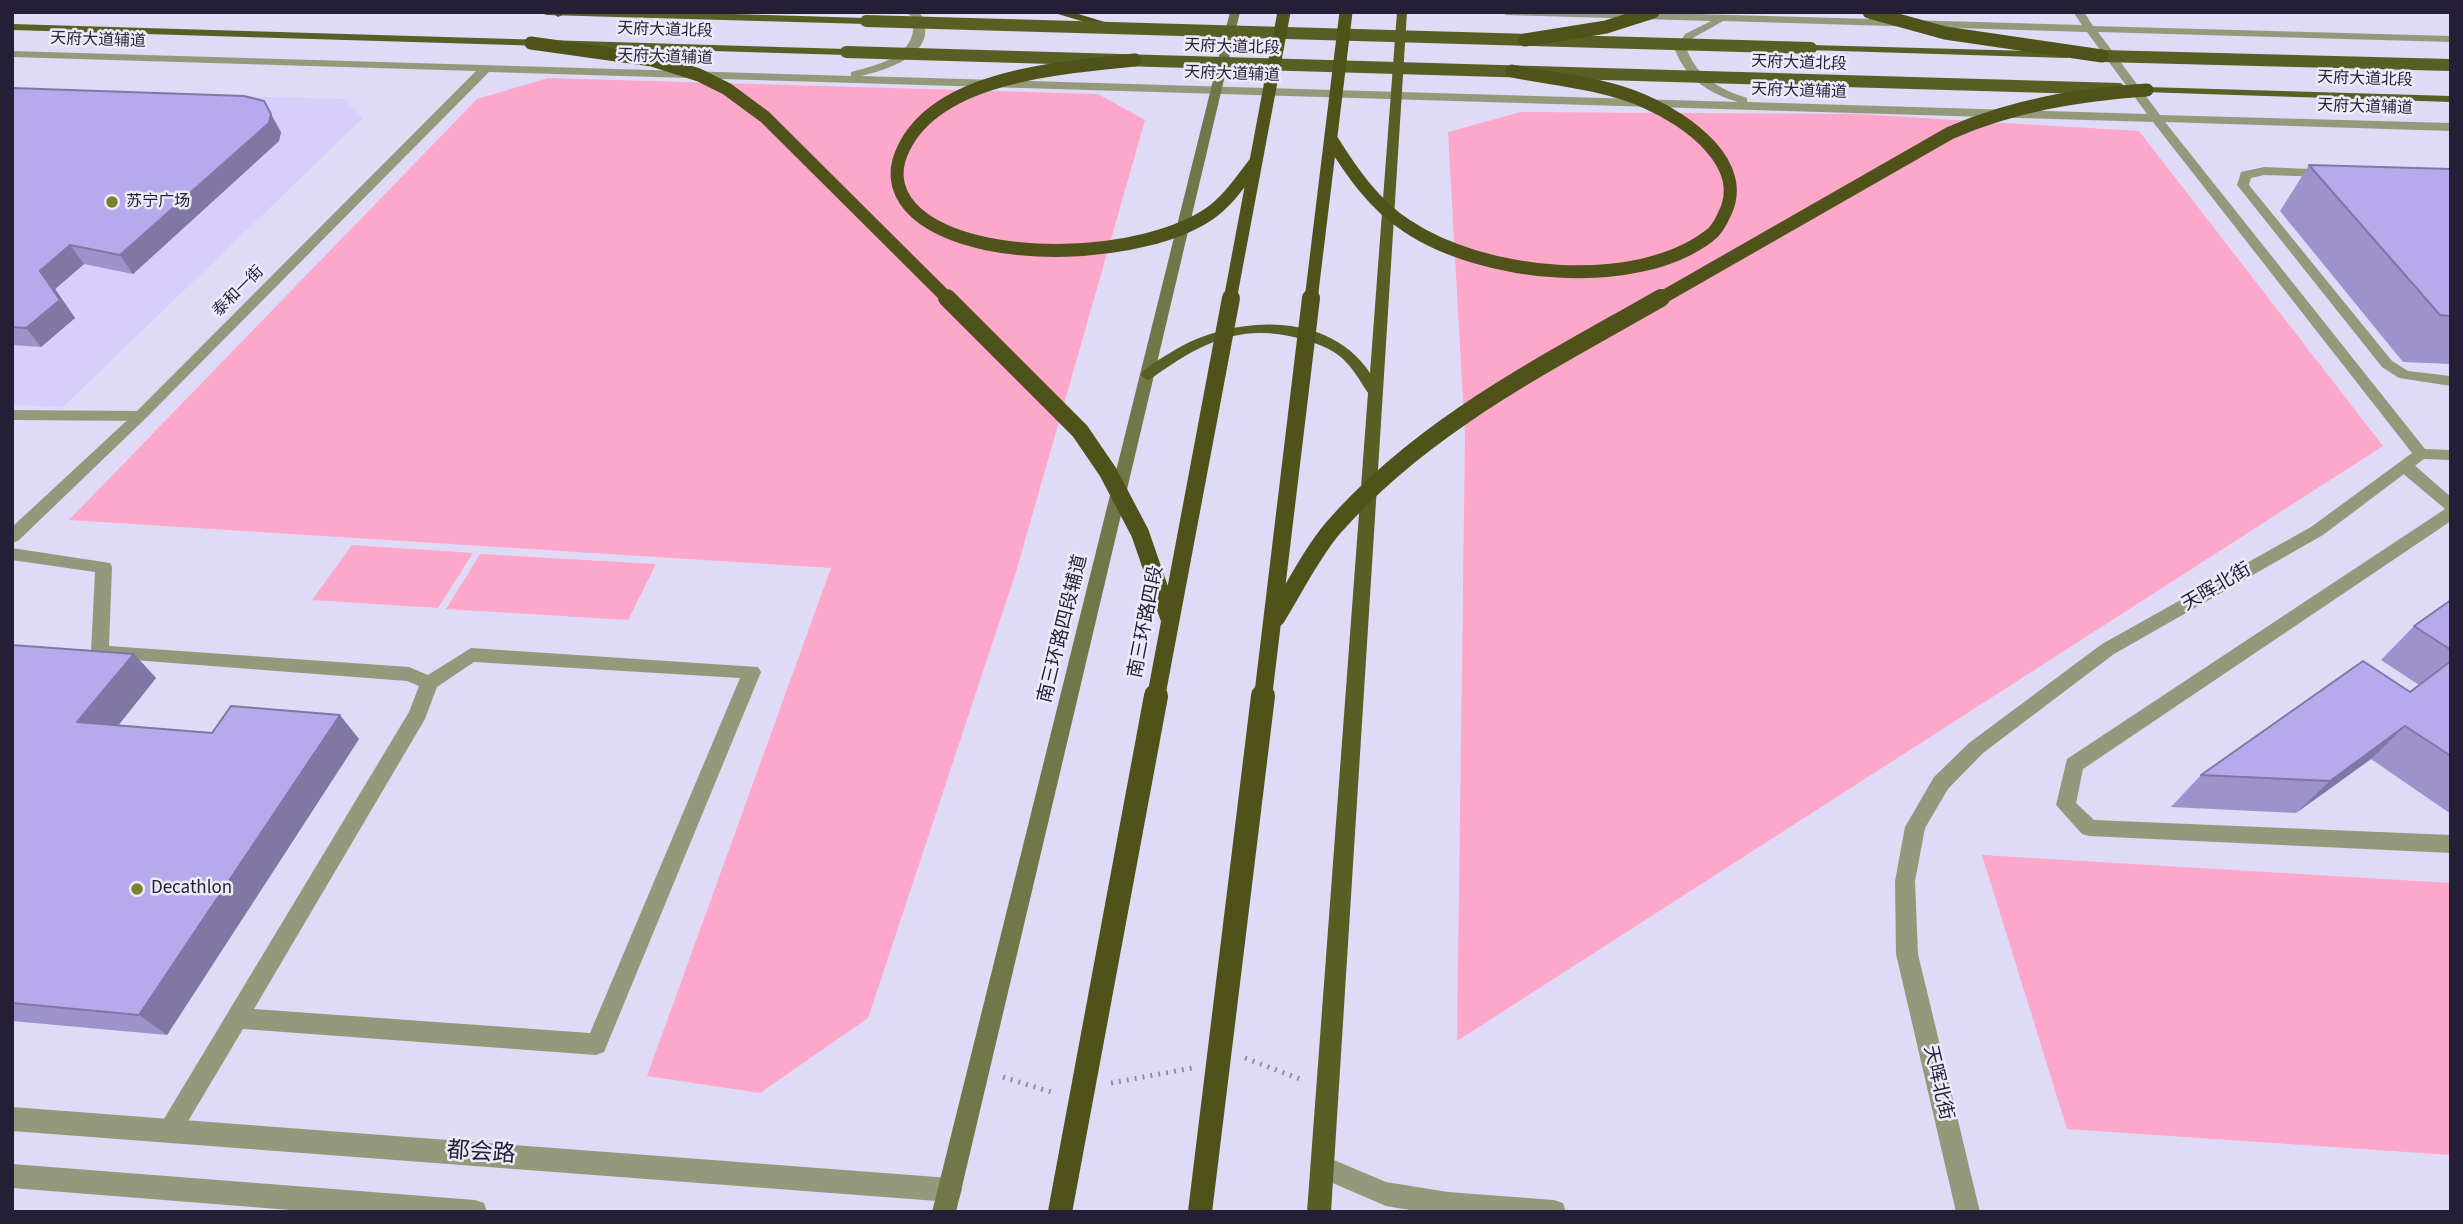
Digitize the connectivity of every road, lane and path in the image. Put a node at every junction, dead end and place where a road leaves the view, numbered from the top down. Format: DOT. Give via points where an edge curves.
graph roads {
  1 [pos="546,12"];
  2 [pos="561,12"];
  3 [pos="911,12"];
  4 [pos="1057,12"];
  5 [pos="1235,12"];
  6 [pos="1284,12"];
  7 [pos="1346,12"];
  8 [pos="1402,12"];
  9 [pos="1506,12"];
  10 [pos="1653,12"];
  11 [pos="1869,12"];
  12 [pos="2078,12"];
  13 [pos="1728,19"];
  14 [pos="12,27"];
  15 [pos="1119,28"];
  16 [pos="2091,29"];
  17 [pos="2451,39"];
  18 [pos="1525,40"];
  19 [pos="531,43"];
  20 [pos="12,54"];
  21 [pos="2102,56"];
  22 [pos="1135,60"];
  23 [pos="2451,65"];
  24 [pos="486,68"];
  25 [pos="1512,71"];
  26 [pos="831,79"];
  27 [pos="1216,90"];
  28 [pos="2147,90"];
  29 [pos="1396,95"];
  30 [pos="2451,99"];
  31 [pos="1763,106"];
  32 [pos="2156,118"];
  33 [pos="2451,127"];
  34 [pos="1331,139"];
  35 [pos="1256,161"];
  36 [pos="2344,174"];
  37 [pos="1147,375"];
  38 [pos="2451,380"];
  39 [pos="1376,392"];
  40 [pos="12,415"];
  41 [pos="140,416"];
  42 [pos="2421,454"];
  43 [pos="2451,455"];
  44 [pos="2406,467"];
  45 [pos="2451,506"];
  46 [pos="2451,513"];
  47 [pos="12,537"];
  48 [pos="12,554"];
  49 [pos="1170,622"];
  50 [pos="1272,625"];
  51 [pos="429,683"];
  52 [pos="2451,844"];
  53 [pos="237,1018"];
  54 [pos="1231,1060"];
  55 [pos="1205,1065"];
  56 [pos="1003,1077"];
  57 [pos="1300,1079"];
  58 [pos="1101,1084"];
  59 [pos="1063,1091"];
  60 [pos="12,1119"];
  61 [pos="170,1130"];
  62 [pos="1322,1167"];
  63 [pos="12,1176"];
  64 [pos="947,1201"];
  65 [pos="475,1212"];
  66 [pos="1060,1212"];
  67 [pos="1200,1212"];
  68 [pos="1319,1212"];
  69 [pos="1554,1212"];
  70 [pos="1968,1212"];
  1 -- 2 [label="main road, 天府大道北段"];
  2 -- 15 [label="main road, 天府大道北段, bridge"];
  3 -- 26 [label="street" via="918,18 920,33 912,47 891,62"];
  4 -- 15 [label="highway, bridge"];
  5 -- 27 [label="main road, 南三环路四段辅道"];
  6 -- 35 [label="highway, 南三环路四段, bridge"];
  7 -- 34 [label="highway, bridge"];
  8 -- 29 [label="main road"];
  9 -- 13 [label="street"];
  10 -- 18 [label="highway, bridge" via="1589,32"];
  11 -- 21 [label="highway, bridge" via="1945,33"];
  12 -- 16 [label="street"];
  13 -- 16 [label="street"];
  13 -- 31 [label="street" via="1689,36 1681,50 1685,65 1708,86"];
  14 -- 19 [label="main road, 天府大道北段"];
  15 -- 18 [label="main road, 天府大道北段, bridge"];
  16 -- 17 [label="street"];
  16 -- 32 [label="street"];
  18 -- 21 [label="main road, 天府大道北段, bridge"];
  19 -- 22 [label="main road, 天府大道北段, bridge"];
  19 -- 49 [label="highway, bridge" via="626,54 673,66 722,86 765,117 1080,431 1140,533"];
  20 -- 24 [label="street, 天府大道辅道"];
  21 -- 23 [label="main road, 天府大道北段, bridge"];
  22 -- 25 [label="main road, 天府大道北段, bridge"];
  22 -- 35 [label="highway, bridge" via="1044,71 957,98 929,115 907,139 896,167 898,189 926,219 984,245 1034,252 1082,250 1128,242 1199,219 1223,203"];
  24 -- 26 [label="street, 天府大道辅道"];
  24 -- 41 [label="street, 泰和一街"];
  25 -- 28 [label="main road, 天府大道北段, bridge"];
  25 -- 34 [label="highway, bridge" via="1633,96 1676,119 1710,146 1728,174 1730,201 1710,235 1674,254 1623,267 1570,272 1481,260 1434,244 1406,227 1374,201"];
  26 -- 27 [label="street, 天府大道辅道"];
  27 -- 29 [label="street, 天府大道辅道"];
  27 -- 37 [label="main road, 南三环路四段辅道"];
  28 -- 30 [label="main road, 天府大道北段"];
  28 -- 50 [label="highway, bridge" via="2031,102 1950,132 1479,402 1405,456 1332,529"];
  29 -- 31 [label="street, 天府大道辅道"];
  29 -- 39 [label="main road"];
  31 -- 32 [label="street, 天府大道辅道"];
  32 -- 33 [label="street, 天府大道辅道"];
  32 -- 42 [label="street"];
  34 -- 50 [label="highway, bridge"];
  35 -- 49 [label="highway, 南三环路四段, bridge"];
  36 -- 38 [label="street" via="2264,171 2245,174 2243,184 2387,365 2404,375"];
  37 -- 39 [label="main road" via="1183,348 1211,335 1252,328 1287,330 1325,342 1350,357"];
  37 -- 64 [label="main road, 南三环路四段辅道"];
  39 -- 62 [label="main road"];
  40 -- 41 [label="street"];
  41 -- 47 [label="street, 泰和一街"];
  42 -- 43 [label="street"];
  42 -- 44 [label="street, 天晖北街"];
  44 -- 45 [label="street"];
  44 -- 70 [label="street, 天晖北街" via="2317,531 2108,649 1976,748 1941,783 1915,827 1905,881 1907,954"];
  46 -- 52 [label="street" via="2074,765 2066,805 2089,828"];
  48 -- 51 [label="street" via="104,567 100,652 409,674"];
  49 -- 66 [label="highway, 南三环路四段, bridge"];
  50 -- 67 [label="highway, bridge"];
  51 -- 53 [label="street" via="418,714"];
  51 -- 53 [label="street" via="471,655 752,672 596,1044"];
  53 -- 61 [label="street"];
  54 -- 57 [label="path" via="1244,1058"];
  55 -- 58 [label="path"];
  56 -- 59 [label="path" via="1050,1094"];
  60 -- 61 [label="street, 都会路"];
  61 -- 64 [label="street, 都会路"];
  62 -- 68 [label="main road"];
  62 -- 69 [label="street" via="1386,1194"];
  63 -- 65 [label="street"];
}
